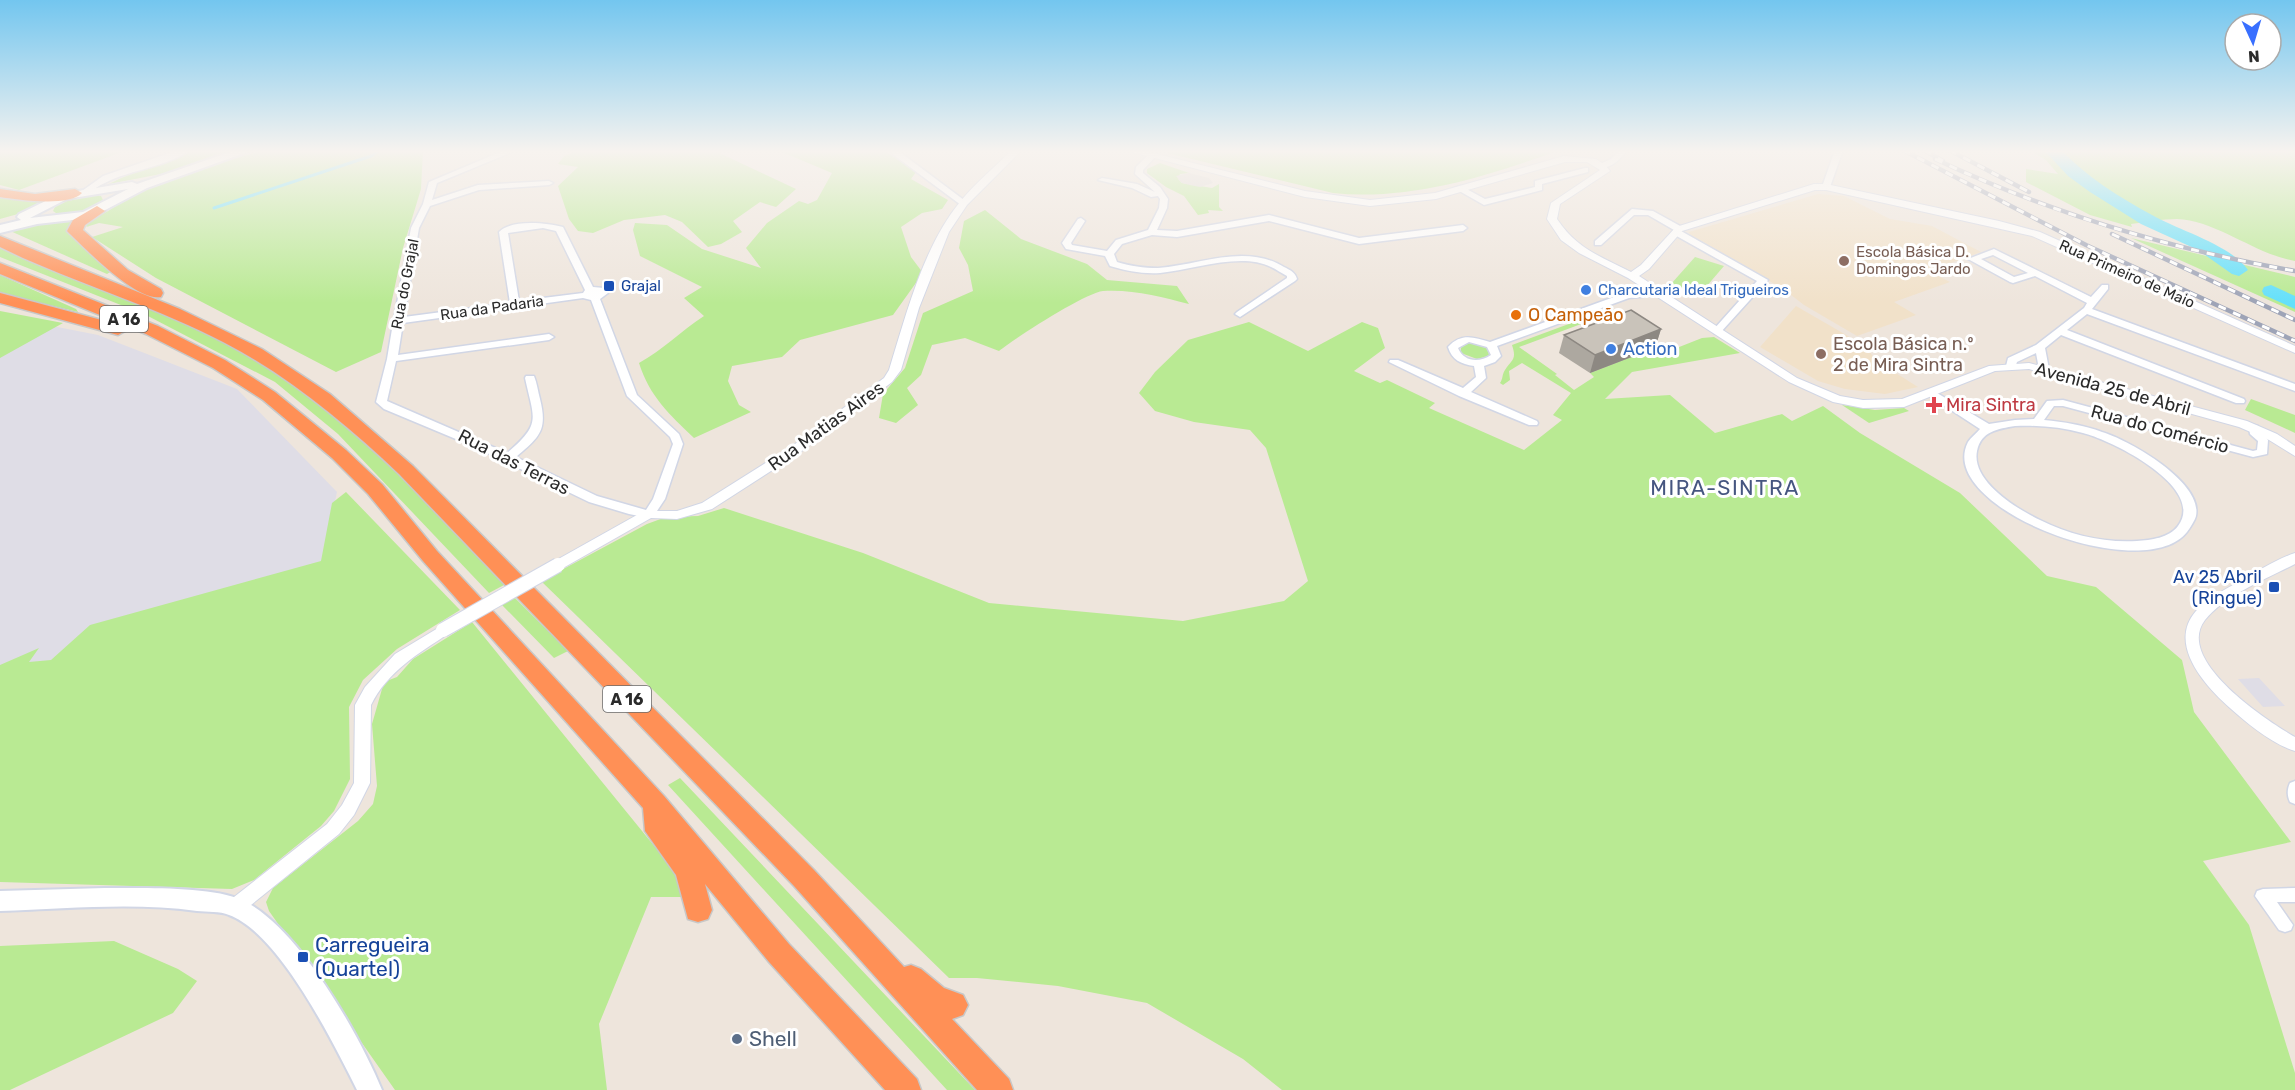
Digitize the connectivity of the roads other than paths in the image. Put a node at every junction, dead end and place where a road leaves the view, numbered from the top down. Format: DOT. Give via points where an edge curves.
graph roads {
  1 [pos="59,201"];
  2 [pos="108,201"];
  3 [pos="115,201"];
  4 [pos="428,201"];
  5 [pos="437,201"];
  6 [pos="961,201"];
  7 [pos="966,201"];
  8 [pos="1159,201"];
  9 [pos="1164,201"];
  10 [pos="1344,201"];
  11 [pos="1410,201"];
  12 [pos="1559,201"];
  13 [pos="1771,201"];
  14 [pos="1891,201"];
  15 [pos="964,203"];
  16 [pos="427,204"];
  17 [pos="47,205"];
  18 [pos="1163,208"];
  19 [pos="101,209"];
  20 [pos="54,219"];
  21 [pos="1081,220"];
  22 [pos="17,222"];
  23 [pos="0,224"];
  24 [pos="1463,228"];
  25 [pos="0,229"];
  26 [pos="1677,231"];
  27 [pos="1152,232"];
  28 [pos="0,241"];
  29 [pos="1598,243"];
  30 [pos="1109,254"];
  31 [pos="1650,259"];
  32 [pos="1608,262"];
  33 [pos="1637,262"];
  34 [pos="0,268"];
  35 [pos="1621,270"];
  36 [pos="2036,273"];
  37 [pos="1632,276"];
  38 [pos="1642,282"];
  39 [pos="2105,287"];
  40 [pos="1658,292"];
  41 [pos="590,295"];
  42 [pos="1628,295"];
  43 [pos="0,298"];
  44 [pos="515,305"];
  45 [pos="2089,306"];
  46 [pos="1240,314"];
  47 [pos="397,321"];
  48 [pos="1717,331"];
  49 [pos="2060,331"];
  50 [pos="549,337"];
  51 [pos="230,338"];
  52 [pos="1491,345"];
  53 [pos="2040,347"];
  54 [pos="2295,350"];
  55 [pos="392,359"];
  56 [pos="1394,362"];
  57 [pos="1478,363"];
  58 [pos="2011,366"];
  59 [pos="2044,369"];
  60 [pos="530,378"];
  61 [pos="243,379"];
  62 [pos="2295,388"];
  63 [pos="1932,393"];
  64 [pos="1463,394"];
  65 [pos="2240,401"];
  66 [pos="381,402"];
  67 [pos="2038,421"];
  68 [pos="1533,423"];
  69 [pos="1987,428"];
  70 [pos="2254,428"];
  71 [pos="2295,452"];
  72 [pos="508,458"];
  73 [pos="649,514"];
  74 [pos="2295,558"];
  75 [pos="2295,745"];
  76 [pos="2295,787"];
  77 [pos="2295,798"];
  78 [pos="654,803"];
  79 [pos="804,878"];
  80 [pos="2295,895"];
  81 [pos="0,901"];
  82 [pos="235,907"];
  83 [pos="698,910"];
  84 [pos="2285,925"];
  85 [pos="953,1005"];
  86 [pos="370,1090"];
  87 [pos="906,1090"];
  88 [pos="998,1090"];
  1 -- 17 [label="main road"];
  2 -- 19 [label="main road"];
  3 -- 19 [label="main road"];
  4 -- 16 [label="street, Rua do Grajal"];
  5 -- 16 [label="street"];
  6 -- 15 [label="street"];
  7 -- 15 [label="street, Rua Matias Aires"];
  8 -- 18 [label="street"];
  9 -- 18 [label="street"];
  10 -- 11 [label="street"];
  12 -- 32 [label="street, Avenida 25 de Abril" via="1552,219 1565,238"];
  13 -- 26 [label="street, Rua Primeiro de Maio"];
  14 -- 54 [label="street, Rua Primeiro de Maio" via="2036,234"];
  15 -- 73 [label="street, Rua Matias Aires" via="944,232 895,370 888,380 787,456 707,506 677,515"];
  16 -- 47 [label="street, Rua do Grajal" via="415,228"];
  17 -- 20 [label="main road" via="42,214"];
  17 -- 22 [label="main road"];
  18 -- 27 [label="street"];
  19 -- 20 [label="main road" via="75,218"];
  19 -- 51 [label="highway, A 16" via="78,223 76,233 122,273 200,314"];
  20 -- 22 [label="main road"];
  21 -- 30 [label="street" via="1066,243"];
  22 -- 23 [label="main road"];
  22 -- 25 [label="main road"];
  24 -- 27 [label="street" via="1359,242 1269,218 1177,234"];
  26 -- 29 [label="street" via="1650,213 1632,212"];
  26 -- 31 [label="street, Rua Primeiro de Maio"];
  26 -- 48 [label="street" via="1763,280"];
  27 -- 30 [label="street" via="1119,242"];
  28 -- 51 [label="highway, A 16"];
  30 -- 46 [label="street" via="1113,264 1141,272 1243,259 1283,267 1291,275 1292,279"];
  31 -- 33 [label="street"];
  31 -- 37 [label="street, Rua Primeiro de Maio"];
  32 -- 33 [label="street"];
  32 -- 35 [label="street, Avenida 25 de Abril"];
  33 -- 35 [label="street"];
  34 -- 61 [label="highway, A 16" via="152,330"];
  35 -- 37 [label="street, Avenida 25 de Abril"];
  36 -- 36 [label="street" via="1994,252 1972,259 2013,280"];
  36 -- 45 [label="street"];
  37 -- 38 [label="street, Avenida 25 de Abril"];
  38 -- 40 [label="street, Avenida 25 de Abril"];
  38 -- 42 [label="street"];
  39 -- 45 [label="street"];
  40 -- 42 [label="street"];
  40 -- 48 [label="street, Avenida 25 de Abril"];
  41 -- 44 [label="street, Rua da Padaria"];
  41 -- 44 [label="street" via="560,229 507,229 502,232"];
  41 -- 73 [label="street" via="632,396 675,436 678,444 659,499"];
  42 -- 52 [label="street"];
  43 -- 61 [label="highway, A 16" via="118,330"];
  44 -- 47 [label="street, Rua da Padaria"];
  45 -- 49 [label="street"];
  45 -- 62 [label="street"];
  47 -- 55 [label="street, Rua do Grajal"];
  48 -- 63 [label="street, Avenida 25 de Abril" via="1793,380 1837,399 1891,405"];
  49 -- 53 [label="street"];
  49 -- 65 [label="street"];
  50 -- 55 [label="street"];
  51 -- 79 [label="highway, A 16" via="288,372 358,424"];
  52 -- 57 [label="street" via="1496,356"];
  52 -- 57 [label="street" via="1469,339 1454,347 1462,360"];
  53 -- 58 [label="street" via="2012,360"];
  53 -- 59 [label="street"];
  55 -- 66 [label="street, Rua do Grajal"];
  56 -- 64 [label="street"];
  57 -- 64 [label="street" via="1481,378"];
  58 -- 59 [label="street, Avenida 25 de Abril"];
  58 -- 63 [label="street, Avenida 25 de Abril" via="1993,368"];
  59 -- 70 [label="street, Avenida 25 de Abril"];
  60 -- 72 [label="street" via="540,427"];
  61 -- 78 [label="highway, A 16" via="305,423 375,489 430,556"];
  63 -- 69 [label="street"];
  64 -- 68 [label="street"];
  66 -- 72 [label="street, Rua das Terras"];
  67 -- 69 [label="street"];
  67 -- 69 [label="street" via="2100,435 2156,464 2187,500 2187,525 2175,537 2155,544 2128,546 2090,542 2050,529 2015,512 1976,476 1969,448"];
  67 -- 70 [label="street, Rua do Comércio" via="2051,403 2063,403 2253,454 2263,452 2263,440"];
  70 -- 71 [label="street, Avenida 25 de Abril"];
  72 -- 73 [label="street, Rua das Terras" via="580,496 615,509"];
  73 -- 82 [label="street, bridge" via="400,658 370,691 363,705 362,783 348,810 333,829"];
  74 -- 75 [label="street" via="2211,606 2196,621 2192,635 2197,659 2216,686 2248,716"];
  76 -- 77 [label="street"];
  78 -- 83 [label="highway" via="658,831 688,871"];
  78 -- 87 [label="highway, A 16" via="779,953"];
  79 -- 85 [label="highway" via="862,928 910,978 934,998"];
  79 -- 88 [label="highway, A 16"];
  80 -- 84 [label="street" via="2263,896"];
  81 -- 82 [label="main road" via="181,898"];
  82 -- 86 [label="main road" via="277,939 294,962"];
}
